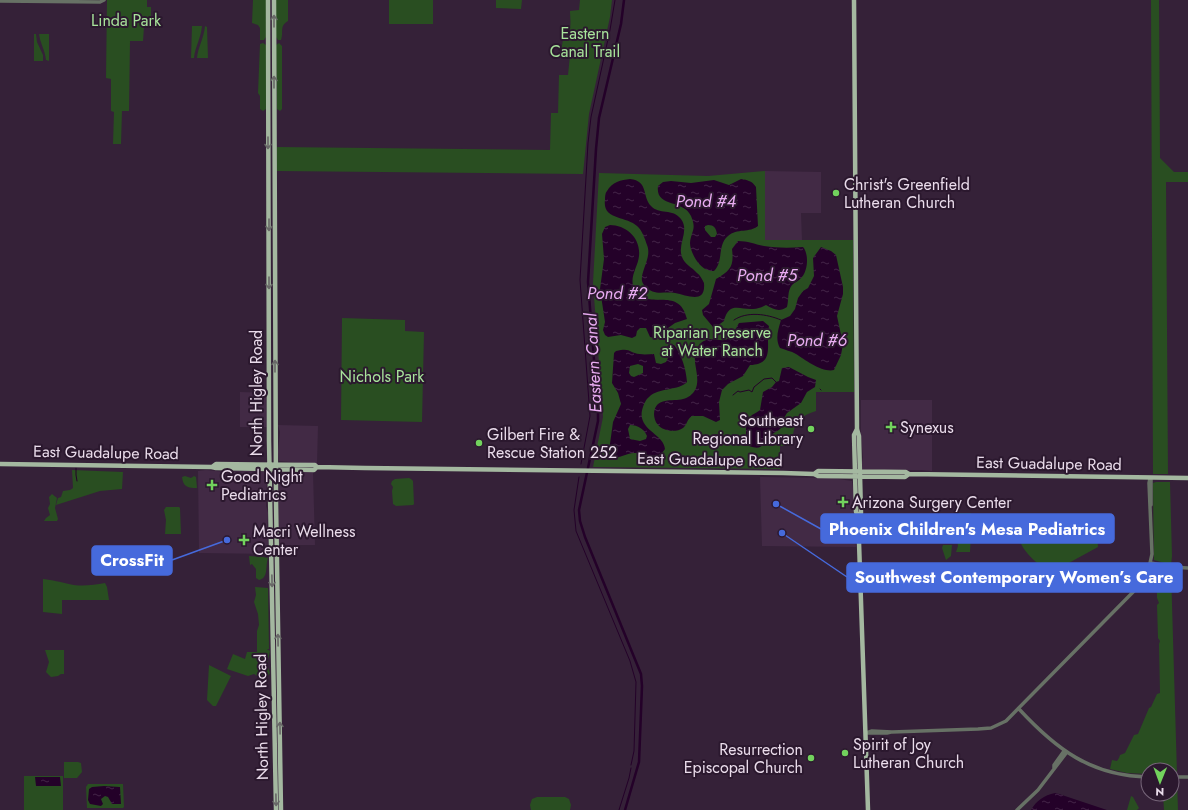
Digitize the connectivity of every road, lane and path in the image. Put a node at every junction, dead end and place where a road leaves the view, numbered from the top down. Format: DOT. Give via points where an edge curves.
graph roads {
  1 [pos="104,0"];
  2 [pos="268,0"];
  3 [pos="274,0"];
  4 [pos="854,0"];
  5 [pos="0,1"];
  6 [pos="857,428"];
  7 [pos="0,464"];
  8 [pos="270,467"];
  9 [pos="276,467"];
  10 [pos="857,474"];
  11 [pos="1150,478"];
  12 [pos="1188,478"];
  13 [pos="271,542"];
  14 [pos="276,542"];
  15 [pos="1151,563"];
  16 [pos="1188,568"];
  17 [pos="1019,709"];
  18 [pos="866,733"];
  19 [pos="1065,751"];
  20 [pos="1140,776"];
  21 [pos="276,810"];
  22 [pos="281,810"];
  23 [pos="868,810"];
  24 [pos="1017,810"];
  1 -- 5 [label="street"];
  2 -- 8 [label="main road, North Higley Road, one-way"];
  9 -- 3 [label="main road, North Higley Road, one-way"];
  4 -- 6 [label="main road"];
  6 -- 10 [label="main road"];
  6 -- 10 [label="main road" via="854,435"];
  7 -- 8 [label="main road, East Guadalupe Road" via="212,467 216,464"];
  8 -- 9 [label="main road, East Guadalupe Road"];
  8 -- 13 [label="main road, North Higley Road"];
  9 -- 10 [label="main road, East Guadalupe Road" via="314,470 317,467 818,476"];
  9 -- 14 [label="main road, North Higley Road"];
  10 -- 11 [label="main road, East Guadalupe Road" via="906,472"];
  10 -- 18 [label="main road" via="856,512"];
  11 -- 12 [label="main road, East Guadalupe Road"];
  11 -- 15 [label="street"];
  13 -- 14 [label="main road"];
  13 -- 21 [label="main road, North Higley Road, one-way"];
  22 -- 14 [label="main road, North Higley Road, one-way"];
  15 -- 16 [label="street"];
  15 -- 17 [label="street" via="1141,584"];
  17 -- 18 [label="street" via="1006,721 991,728"];
  17 -- 19 [label="street"];
  18 -- 23 [label="main road"];
  19 -- 20 [label="street" via="1105,770"];
  19 -- 24 [label="street" via="1038,790"];
}
